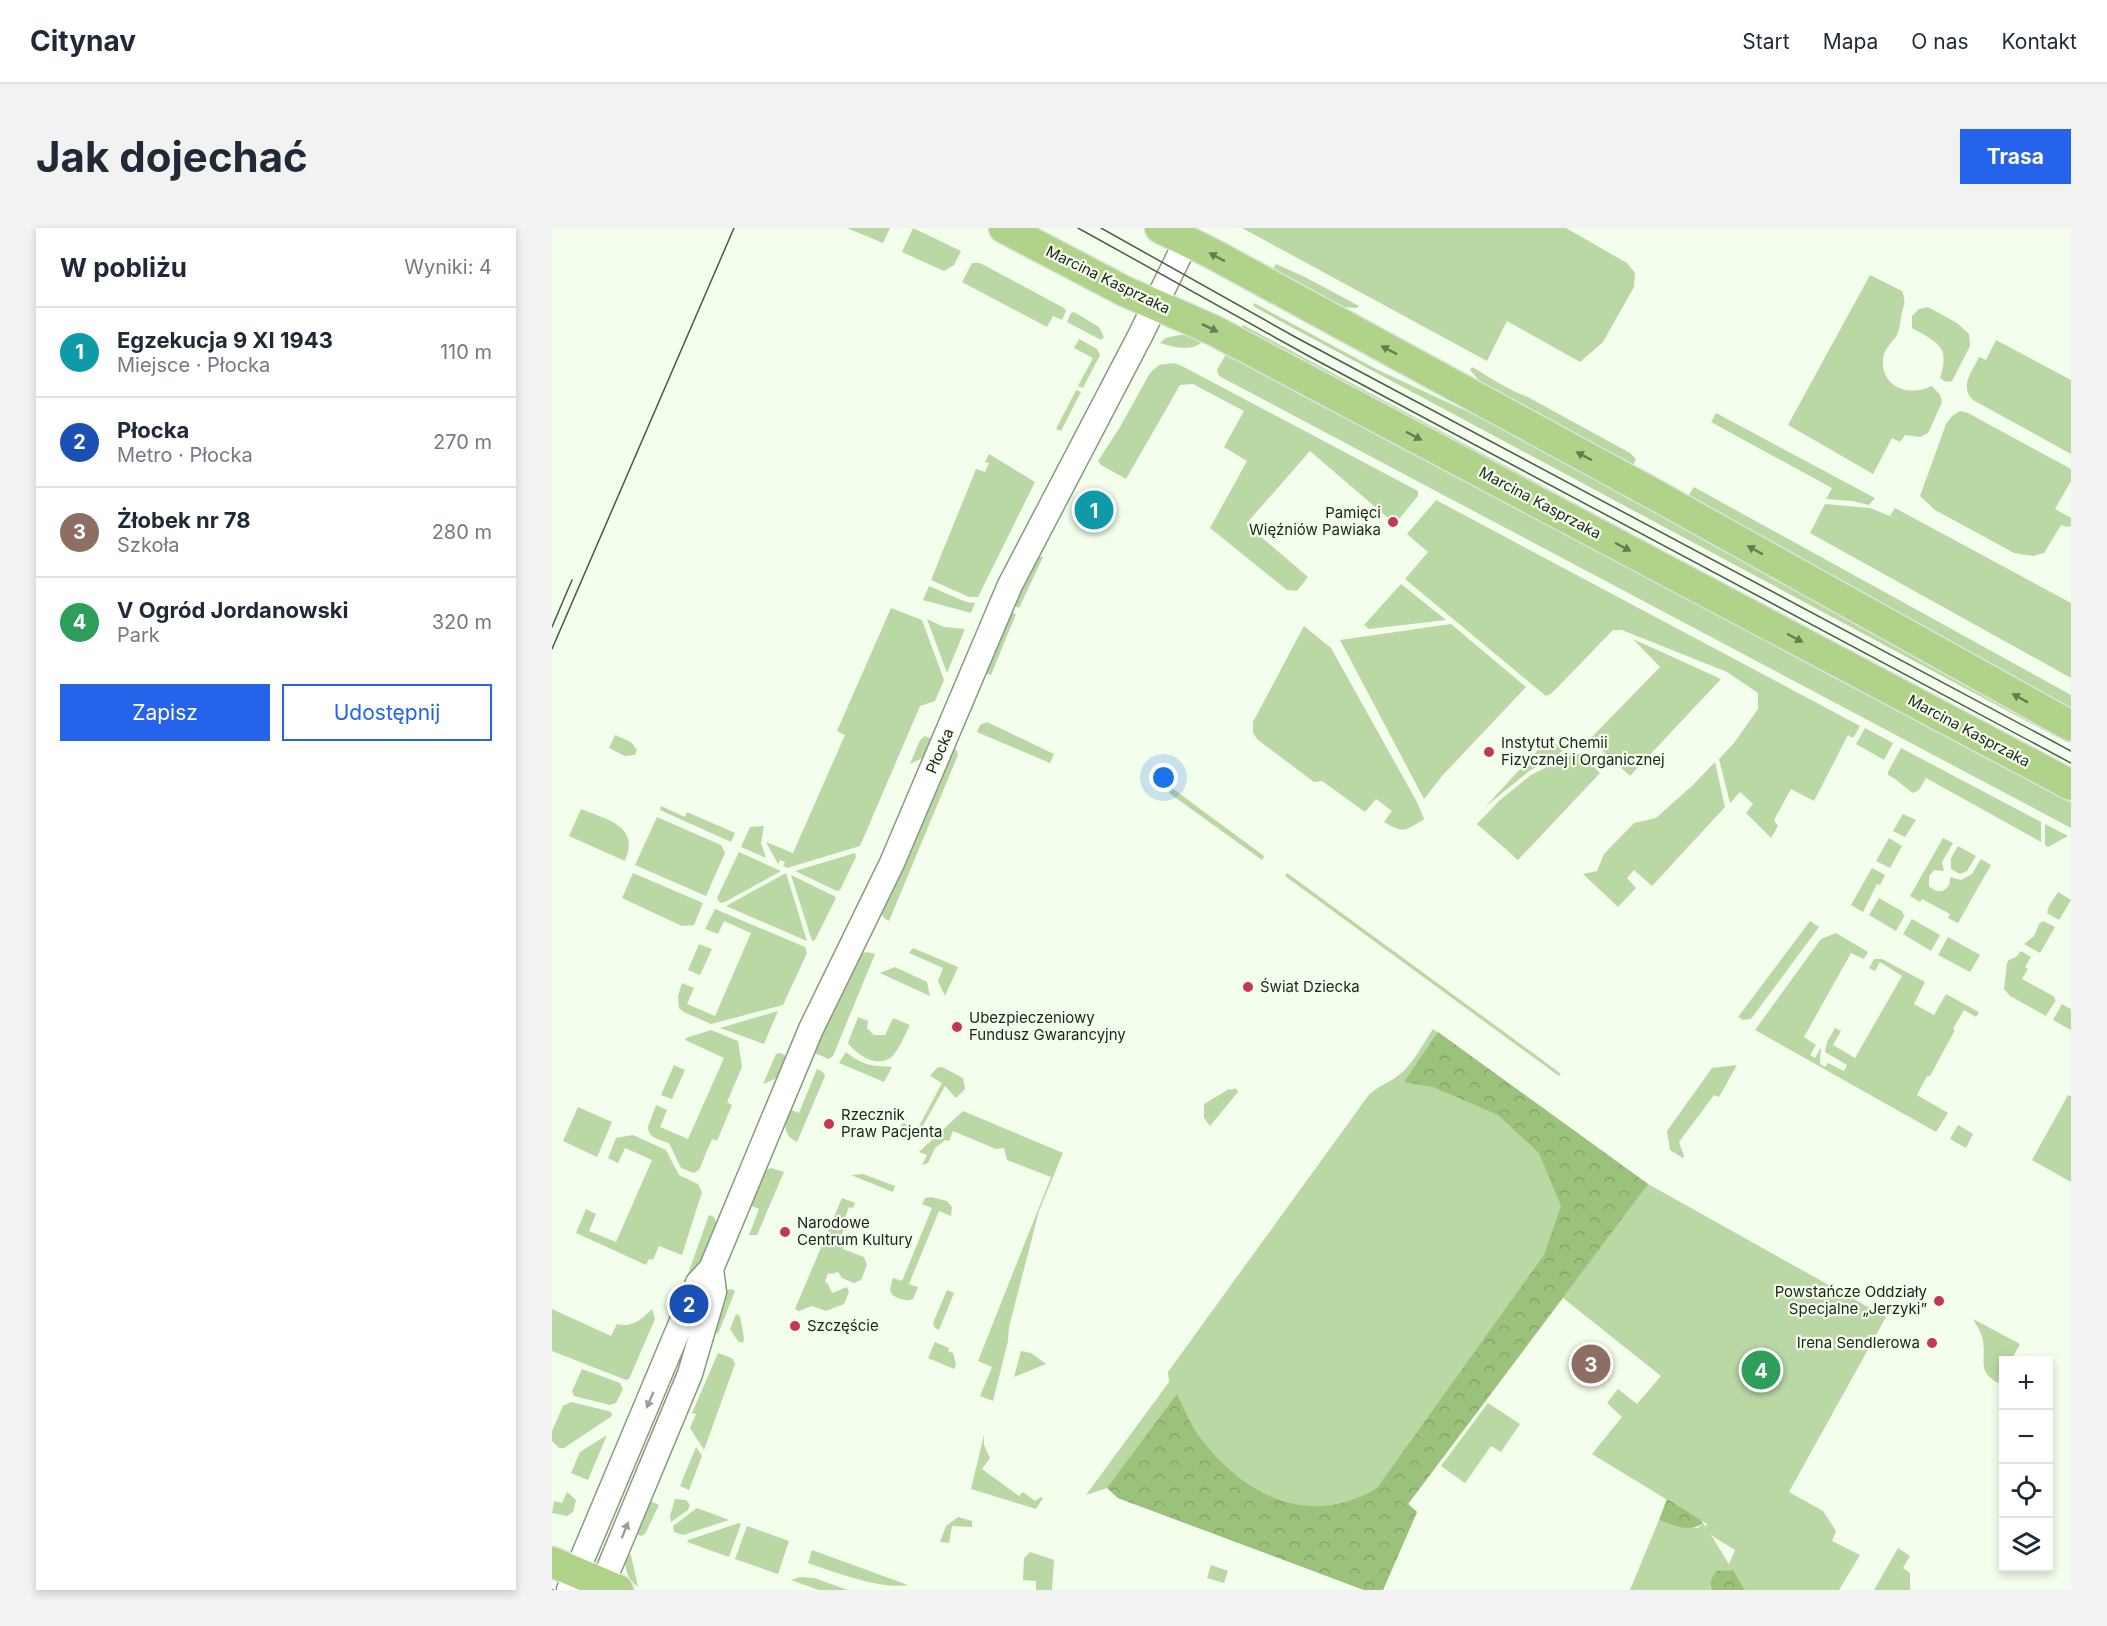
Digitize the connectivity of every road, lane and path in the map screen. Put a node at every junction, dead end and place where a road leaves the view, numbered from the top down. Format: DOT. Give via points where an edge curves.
graph roads {
  1 [pos="1004,228"];
  2 [pos="1160,228"];
  3 [pos="1186,242"];
  4 [pos="1156,305"];
  5 [pos="2071,726"];
  6 [pos="2071,785"];
  7 [pos="587,1582"];
  1 -- 4 [label="main road, Marcina Kasprzaka"];
  2 -- 3 [label="main road"];
  3 -- 4 [label="street, Płocka"];
  5 -- 3 [label="main road, one-way" via="1652,493"];
  4 -- 6 [label="main road, Marcina Kasprzaka, one-way" via="1214,330"];
  4 -- 7 [label="street, Płocka" via="1010,585 892,863 811,1029 711,1269 714,1292 690,1374"];
}
